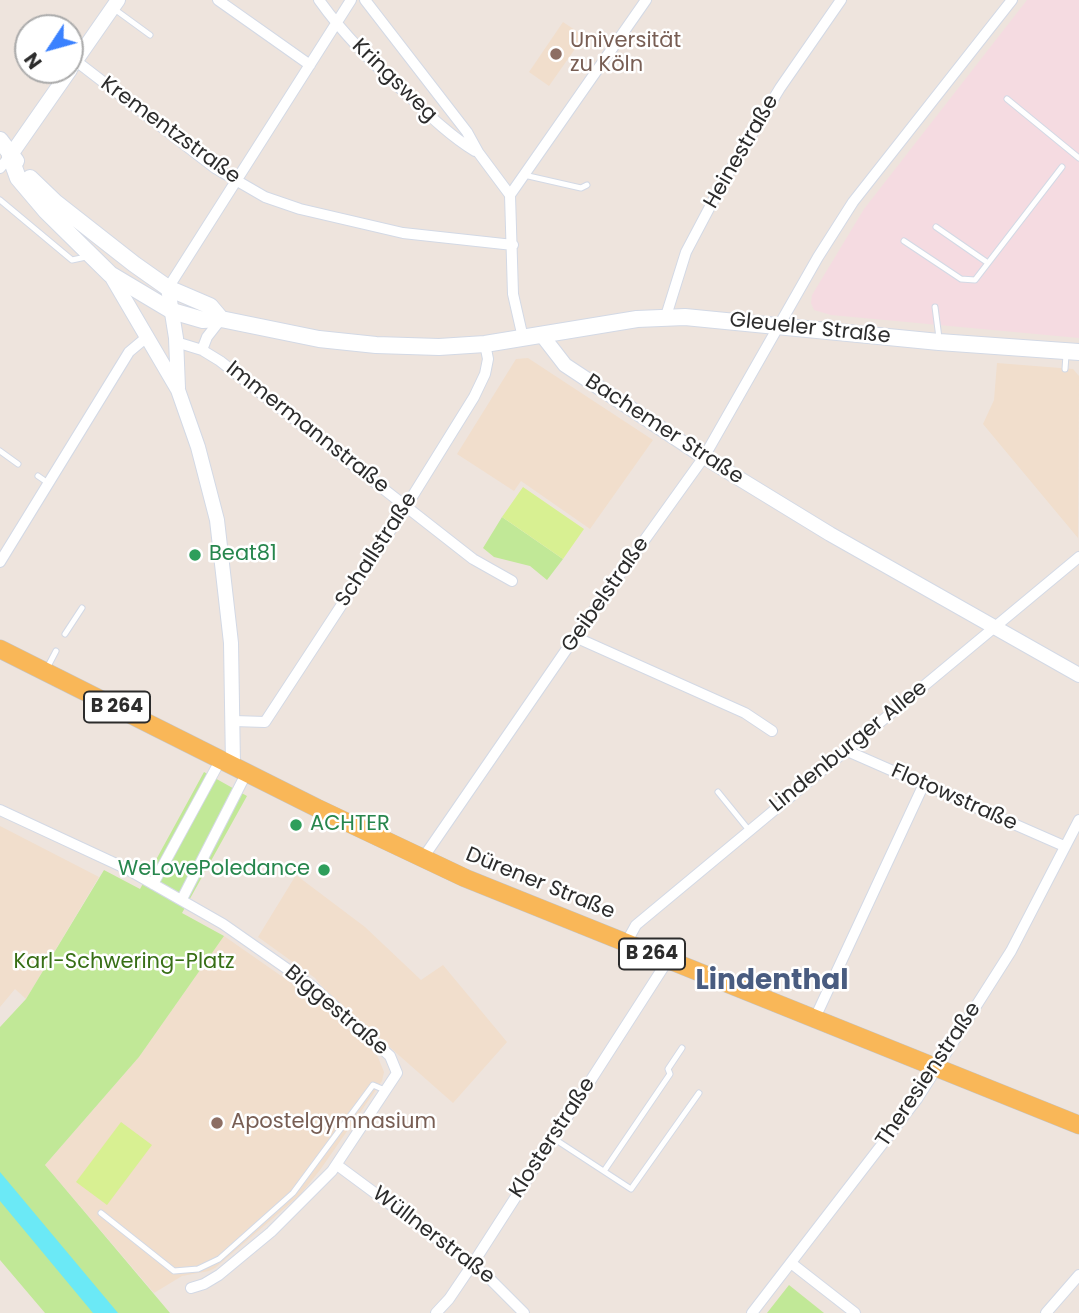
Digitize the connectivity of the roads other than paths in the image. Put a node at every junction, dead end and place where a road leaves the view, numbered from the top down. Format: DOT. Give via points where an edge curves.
graph roads {
  1 [pos="218,0"];
  2 [pos="318,0"];
  3 [pos="351,0"];
  4 [pos="365,0"];
  5 [pos="646,0"];
  6 [pos="841,0"];
  7 [pos="1012,0"];
  8 [pos="115,4"];
  9 [pos="336,22"];
  10 [pos="150,35"];
  11 [pos="84,49"];
  12 [pos="310,65"];
  13 [pos="84,75"];
  14 [pos="60,84"];
  15 [pos="1007,99"];
  16 [pos="0,140"];
  17 [pos="478,152"];
  18 [pos="1079,158"];
  19 [pos="5,162"];
  20 [pos="1062,167"];
  21 [pos="524,175"];
  22 [pos="236,181"];
  23 [pos="587,185"];
  24 [pos="510,195"];
  25 [pos="0,200"];
  26 [pos="936,227"];
  27 [pos="904,241"];
  28 [pos="513,245"];
  29 [pos="91,256"];
  30 [pos="988,263"];
  31 [pos="110,274"];
  32 [pos="168,288"];
  33 [pos="935,307"];
  34 [pos="172,310"];
  35 [pos="666,316"];
  36 [pos="221,319"];
  37 [pos="780,326"];
  38 [pos="541,334"];
  39 [pos="148,336"];
  40 [pos="523,338"];
  41 [pos="176,342"];
  42 [pos="939,342"];
  43 [pos="485,344"];
  44 [pos="202,350"];
  45 [pos="1073,352"];
  46 [pos="1065,369"];
  47 [pos="178,390"];
  48 [pos="0,451"];
  49 [pos="704,457"];
  50 [pos="18,464"];
  51 [pos="407,505"];
  52 [pos="1079,557"];
  53 [pos="0,562"];
  54 [pos="512,581"];
  55 [pos="82,608"];
  56 [pos="995,626"];
  57 [pos="65,634"];
  58 [pos="575,637"];
  59 [pos="0,649"];
  60 [pos="56,651"];
  61 [pos="45,671"];
  62 [pos="1079,675"];
  63 [pos="234,721"];
  64 [pos="772,731"];
  65 [pos="845,750"];
  66 [pos="234,765"];
  67 [pos="923,786"];
  68 [pos="718,792"];
  69 [pos="0,810"];
  70 [pos="1079,821"];
  71 [pos="748,830"];
  72 [pos="1064,846"];
  73 [pos="423,858"];
  74 [pos="153,884"];
  75 [pos="182,900"];
  76 [pos="626,943"];
  77 [pos="667,960"];
  78 [pos="814,1018"];
  79 [pos="682,1048"];
  80 [pos="939,1069"];
  81 [pos="387,1091"];
  82 [pos="699,1093"];
  83 [pos="1079,1125"];
  84 [pos="553,1138"];
  85 [pos="337,1165"];
  86 [pos="604,1171"];
  87 [pos="101,1213"];
  88 [pos="791,1263"];
  89 [pos="472,1265"];
  90 [pos="1079,1275"];
  91 [pos="191,1288"];
  92 [pos="436,1313"];
  93 [pos="524,1313"];
  94 [pos="752,1313"];
  95 [pos="855,1313"];
  96 [pos="1046,1313"];
  1 -- 12 [label="street"];
  2 -- 9 [label="street, Kringsweg"];
  3 -- 9 [label="street"];
  4 -- 17 [label="street, Kringsweg"];
  5 -- 21 [label="street"];
  6 -- 35 [label="street, Heinestraße" via="723,182 687,252"];
  7 -- 37 [label="street, Geibelstraße" via="853,202"];
  8 -- 10 [label="lane"];
  8 -- 11 [label="street"];
  9 -- 12 [label="street"];
  9 -- 17 [label="street, Kringsweg" via="455,139"];
  12 -- 22 [label="street"];
  13 -- 22 [label="street, Krementzstraße"];
  14 -- 19 [label="street"];
  15 -- 18 [label="lane"];
  16 -- 19 [label="main road"];
  17 -- 24 [label="street, Kringsweg"];
  19 -- 29 [label="main road"];
  19 -- 32 [label="main road"];
  20 -- 30 [label="lane"];
  21 -- 23 [label="lane" via="581,188"];
  21 -- 24 [label="street"];
  22 -- 28 [label="street, Krementzstraße" via="300,209 403,233"];
  22 -- 32 [label="street"];
  24 -- 28 [label="street"];
  25 -- 29 [label="lane" via="72,260"];
  26 -- 30 [label="lane"];
  27 -- 30 [label="lane" via="961,279 975,280"];
  28 -- 40 [label="street" via="513,294"];
  29 -- 31 [label="main road"];
  31 -- 34 [label="main road"];
  31 -- 39 [label="street"];
  32 -- 34 [label="street"];
  32 -- 36 [label="main road" via="210,306"];
  33 -- 42 [label="lane"];
  34 -- 36 [label="main road" via="203,320"];
  34 -- 41 [label="street"];
  35 -- 37 [label="main road, Gleueler Straße"];
  35 -- 38 [label="main road, Gleueler Straße"];
  36 -- 43 [label="main road" via="319,339 376,345 439,348"];
  36 -- 44 [label="street, Immermannstraße"];
  37 -- 42 [label="main road, Gleueler Straße"];
  37 -- 49 [label="street, Geibelstraße"];
  38 -- 40 [label="main road"];
  38 -- 49 [label="street, Bachemer Straße" via="561,362"];
  39 -- 47 [label="street"];
  39 -- 53 [label="street" via="129,352 43,480"];
  40 -- 43 [label="main road"];
  41 -- 44 [label="street, Immermannstraße"];
  41 -- 47 [label="street"];
  42 -- 45 [label="main road, Gleueler Straße"];
  43 -- 51 [label="street, Schallstraße" via="485,374"];
  44 -- 51 [label="street, Immermannstraße"];
  45 -- 46 [label="lane"];
  47 -- 63 [label="street" via="217,520 231,643"];
  48 -- 50 [label="lane"];
  49 -- 56 [label="street, Bachemer Straße"];
  49 -- 58 [label="street, Geibelstraße"];
  51 -- 54 [label="street, Immermannstraße" via="473,559"];
  51 -- 63 [label="street, Schallstraße" via="265,722"];
  52 -- 56 [label="street, Lindenburger Allee"];
  55 -- 57 [label="lane"];
  56 -- 62 [label="street, Bachemer Straße"];
  56 -- 65 [label="street, Lindenburger Allee"];
  58 -- 64 [label="street" via="745,713"];
  58 -- 73 [label="street, Geibelstraße"];
  59 -- 61 [label="main road, Dürener Straße / B 264"];
  60 -- 61 [label="lane"];
  61 -- 66 [label="main road, Dürener Straße / B 264"];
  63 -- 66 [label="street"];
  65 -- 67 [label="street, Flotowstraße"];
  65 -- 71 [label="street, Lindenburger Allee"];
  66 -- 73 [label="main road, Dürener Straße / B 264"];
  66 -- 74 [label="street"];
  66 -- 75 [label="street"];
  67 -- 72 [label="street, Flotowstraße"];
  67 -- 78 [label="street"];
  68 -- 71 [label="lane"];
  69 -- 74 [label="street, Biggestraße"];
  70 -- 72 [label="street, Theresienstraße"];
  71 -- 76 [label="street, Lindenburger Allee" via="636,925"];
  72 -- 80 [label="street, Theresienstraße" via="1011,951"];
  73 -- 76 [label="main road, Dürener Straße / B 264"];
  74 -- 75 [label="street, Biggestraße"];
  75 -- 81 [label="street, Biggestraße" via="313,987 390,1056 397,1073"];
  76 -- 77 [label="main road, Dürener Straße / B 264"];
  77 -- 78 [label="main road, Dürener Straße / B 264"];
  77 -- 84 [label="street, Klosterstraße"];
  78 -- 80 [label="main road, Dürener Straße / B 264"];
  79 -- 86 [label="lane" via="668,1069 670,1074"];
  80 -- 83 [label="main road, Dürener Straße / B 264"];
  80 -- 88 [label="street, Theresienstraße"];
  81 -- 85 [label="street, Biggestraße"];
  81 -- 87 [label="lane" via="373,1085 293,1194 219,1259 198,1269 174,1271"];
  82 -- 86 [label="lane" via="631,1188"];
  84 -- 86 [label="lane"];
  84 -- 89 [label="street, Klosterstraße"];
  85 -- 89 [label="street, Wüllnerstraße"];
  85 -- 91 [label="street, Biggestraße" via="271,1232 219,1275"];
  88 -- 94 [label="street, Theresienstraße"];
  88 -- 95 [label="street"];
  89 -- 92 [label="street, Klosterstraße"];
  89 -- 93 [label="street, Wüllnerstraße"];
  90 -- 96 [label="street"];
}
